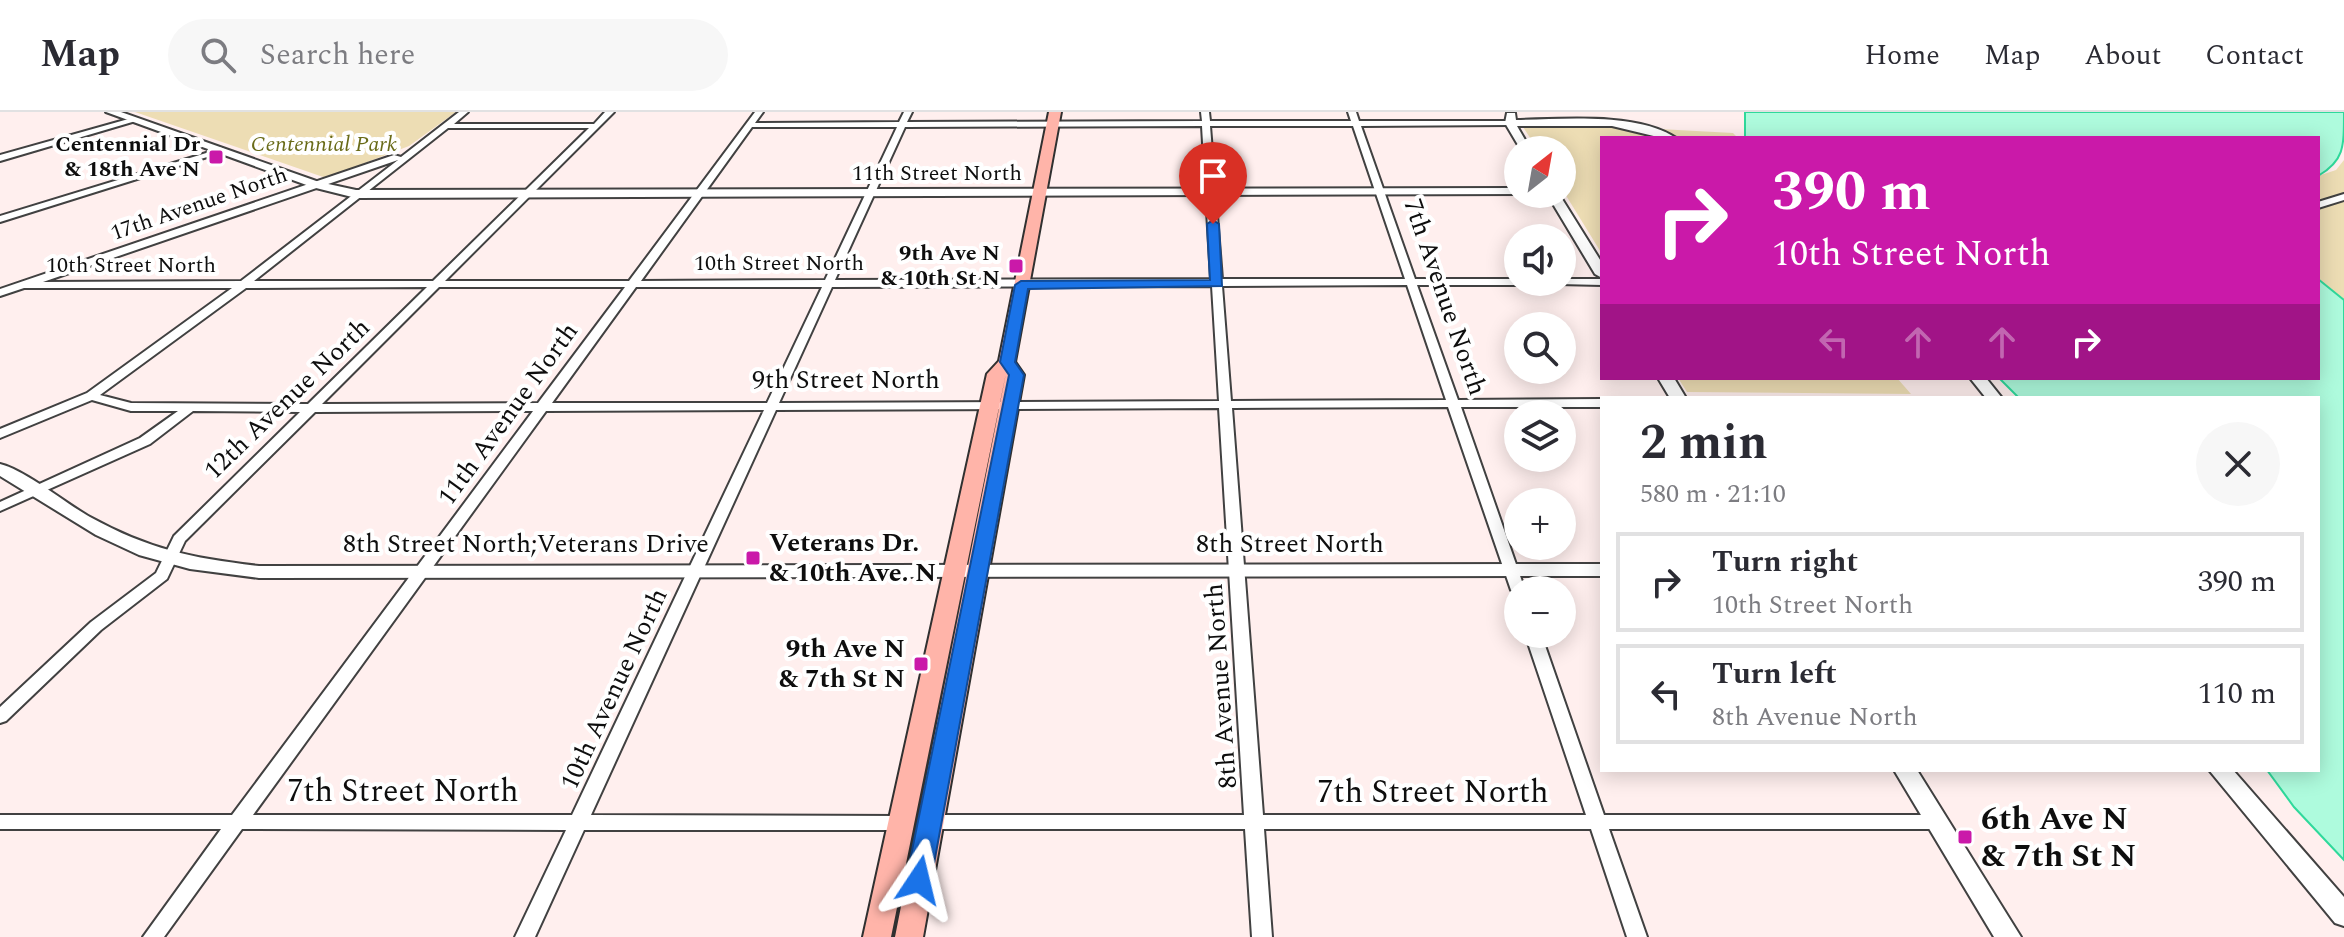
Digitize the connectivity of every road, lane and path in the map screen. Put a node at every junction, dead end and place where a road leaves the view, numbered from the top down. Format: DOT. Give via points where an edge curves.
graph roads {
  1 [pos="111,112"];
  2 [pos="464,112"];
  3 [pos="610,112"];
  4 [pos="759,112"];
  5 [pos="1205,112"];
  6 [pos="1352,112"];
  7 [pos="1510,117"];
  8 [pos="906,118"];
  9 [pos="1054,118"];
  10 [pos="135,120"];
  11 [pos="1206,123"];
  12 [pos="1357,124"];
  13 [pos="750,125"];
  14 [pos="446,126"];
  15 [pos="597,126"];
  16 [pos="1519,136"];
  17 [pos="1664,136"];
  18 [pos="219,152"];
  19 [pos="411,152"];
  20 [pos="0,158"];
  21 [pos="316,185"];
  22 [pos="1382,192"];
  23 [pos="1504,192"];
  24 [pos="700,193"];
  25 [pos="871,193"];
  26 [pos="1040,193"];
  27 [pos="1211,193"];
  28 [pos="356,194"];
  29 [pos="529,194"];
  30 [pos="2344,197"];
  31 [pos="2320,204"];
  32 [pos="1562,208"];
  33 [pos="0,219"];
  34 [pos="1600,271"];
  35 [pos="1504,282"];
  36 [pos="1576,282"];
  37 [pos="1600,282"];
  38 [pos="828,283"];
  39 [pos="1413,283"];
  40 [pos="634,284"];
  41 [pos="1217,284"];
  42 [pos="23,285"];
  43 [pos="243,285"];
  44 [pos="437,285"];
  45 [pos="1021,285"];
  46 [pos="0,293"];
  47 [pos="1980,380"];
  48 [pos="91,396"];
  49 [pos="1992,396"];
  50 [pos="1225,403"];
  51 [pos="1454,403"];
  52 [pos="1600,403"];
  53 [pos="773,404"];
  54 [pos="999,405"];
  55 [pos="191,407"];
  56 [pos="542,407"];
  57 [pos="313,408"];
  58 [pos="0,434"];
  59 [pos="0,469"];
  60 [pos="36,491"];
  61 [pos="0,507"];
  62 [pos="169,558"];
  63 [pos="423,570"];
  64 [pos="696,570"];
  65 [pos="955,570"];
  66 [pos="979,570"];
  67 [pos="1237,570"];
  68 [pos="1511,570"];
  69 [pos="1600,570"];
  70 [pos="1513,576"];
  71 [pos="1538,648"];
  72 [pos="0,717"];
  73 [pos="1906,772"];
  74 [pos="2222,772"];
  75 [pos="579,821"];
  76 [pos="0,822"];
  77 [pos="238,822"];
  78 [pos="915,822"];
  79 [pos="1254,822"];
  80 [pos="1597,822"];
  81 [pos="1937,822"];
  82 [pos="2344,915"];
  83 [pos="153,937"];
  84 [pos="525,937"];
  85 [pos="877,937"];
  86 [pos="909,937"];
  87 [pos="1262,937"];
  88 [pos="1637,937"];
  89 [pos="2008,937"];
  1 -- 10 [label="street, 11th Street North"];
  2 -- 14 [label="street"];
  3 -- 15 [label="street, 12th Avenue North"];
  4 -- 13 [label="street, 11th Avenue North"];
  5 -- 11 [label="street, 8th Avenue North"];
  6 -- 12 [label="street, 7th Avenue North"];
  7 -- 12 [label="street"];
  7 -- 16 [label="street"];
  7 -- 17 [label="street" via="1631,126"];
  8 -- 9 [label="street"];
  8 -- 13 [label="street"];
  8 -- 25 [label="street, 10th Avenue North"];
  9 -- 11 [label="street"];
  9 -- 26 [label="main road"];
  10 -- 18 [label="street, 11th Street North"];
  10 -- 20 [label="street"];
  11 -- 12 [label="street"];
  11 -- 27 [label="street, 8th Avenue North"];
  12 -- 22 [label="street, 7th Avenue North"];
  13 -- 24 [label="street, 11th Avenue North"];
  14 -- 15 [label="street"];
  14 -- 19 [label="street"];
  15 -- 29 [label="street, 12th Avenue North"];
  18 -- 21 [label="street, 11th Street North"];
  18 -- 33 [label="street"];
  19 -- 21 [label="street, 17th Avenue North"];
  19 -- 28 [label="street"];
  21 -- 28 [label="street, 11th Street North"];
  21 -- 42 [label="street, 17th Avenue North"];
  22 -- 23 [label="street, 11th Street North"];
  22 -- 27 [label="street, 11th Street North"];
  22 -- 39 [label="street, 7th Avenue North"];
  24 -- 25 [label="street, 11th Street North"];
  24 -- 29 [label="street, 11th Street North"];
  24 -- 40 [label="street, 11th Avenue North"];
  25 -- 26 [label="street, 11th Street North"];
  25 -- 38 [label="street, 10th Avenue North"];
  26 -- 27 [label="street, 11th Street North"];
  26 -- 45 [label="main road"];
  27 -- 41 [label="street, 8th Avenue North"];
  28 -- 29 [label="street, 11th Street North"];
  28 -- 43 [label="street"];
  29 -- 44 [label="street, 12th Avenue North"];
  30 -- 31 [label="street"];
  32 -- 34 [label="street"];
  35 -- 39 [label="street, 10th Street North"];
  36 -- 37 [label="street"];
  38 -- 40 [label="street, 10th Street North"];
  38 -- 45 [label="street, 10th Street North"];
  38 -- 53 [label="street, 10th Avenue North"];
  39 -- 41 [label="street, 10th Street North"];
  39 -- 51 [label="street, 7th Avenue North"];
  40 -- 44 [label="street, 10th Street North"];
  40 -- 56 [label="street, 11th Avenue North"];
  41 -- 45 [label="street, 10th Street North"];
  41 -- 50 [label="street, 8th Avenue North"];
  42 -- 43 [label="street, 10th Street North"];
  42 -- 46 [label="street, 17th Avenue North"];
  43 -- 44 [label="street, 10th Street North"];
  43 -- 48 [label="street"];
  44 -- 57 [label="street, 12th Avenue North"];
  45 -- 54 [label="main road" via="1007,362 1016,375"];
  47 -- 49 [label="street"];
  48 -- 55 [label="street, 9th Street North" via="131,407"];
  48 -- 58 [label="street"];
  50 -- 51 [label="street, 9th Street North"];
  50 -- 54 [label="street, 9th Street North"];
  50 -- 67 [label="street, 8th Avenue North"];
  51 -- 52 [label="street, 9th Street North"];
  51 -- 68 [label="street, 7th Avenue North"];
  53 -- 54 [label="street, 9th Street North"];
  53 -- 56 [label="street, 9th Street North"];
  53 -- 64 [label="street, 10th Avenue North"];
  54 -- 65 [label="main road"];
  54 -- 66 [label="main road"];
  55 -- 57 [label="street, 9th Street North"];
  55 -- 60 [label="street" via="145,441"];
  56 -- 57 [label="street, 9th Street North"];
  56 -- 63 [label="street, 11th Avenue North"];
  57 -- 62 [label="street, 12th Avenue North" via="179,539"];
  59 -- 60 [label="street, 8th Street North;Veterans Drive"];
  60 -- 61 [label="street"];
  60 -- 62 [label="street, 8th Street North;Veterans Drive" via="96,527"];
  62 -- 63 [label="street, 8th Street North;Veterans Drive" via="259,572"];
  62 -- 72 [label="street, 12th Avenue North" via="162,576 96,626"];
  63 -- 64 [label="street, 8th Street North;Veterans Drive"];
  63 -- 77 [label="street, 11th Avenue North"];
  64 -- 65 [label="street, 8th Street North;Veterans Drive"];
  64 -- 75 [label="street, 10th Avenue North"];
  65 -- 66 [label="street, 8th Street North;Veterans Drive"];
  65 -- 78 [label="main road"];
  66 -- 67 [label="street, 8th Street North"];
  66 -- 78 [label="main road"];
  67 -- 68 [label="street, 8th Street North"];
  67 -- 79 [label="street, 8th Avenue North"];
  68 -- 69 [label="street, 8th Street North"];
  68 -- 70 [label="street, 7th Avenue North"];
  71 -- 80 [label="street"];
  73 -- 81 [label="street"];
  74 -- 82 [label="street"];
  75 -- 77 [label="street, 7th Street North"];
  75 -- 78 [label="street, 7th Street North"];
  75 -- 84 [label="street, 10th Avenue North"];
  76 -- 77 [label="street, 7th Street North"];
  77 -- 83 [label="street, 11th Avenue North"];
  78 -- 79 [label="street, 7th Street North"];
  78 -- 85 [label="main road"];
  78 -- 86 [label="main road"];
  79 -- 80 [label="street, 7th Street North"];
  79 -- 87 [label="street, 8th Avenue North"];
  80 -- 81 [label="street, 7th Street North"];
  80 -- 88 [label="street"];
  81 -- 89 [label="street"];
}
